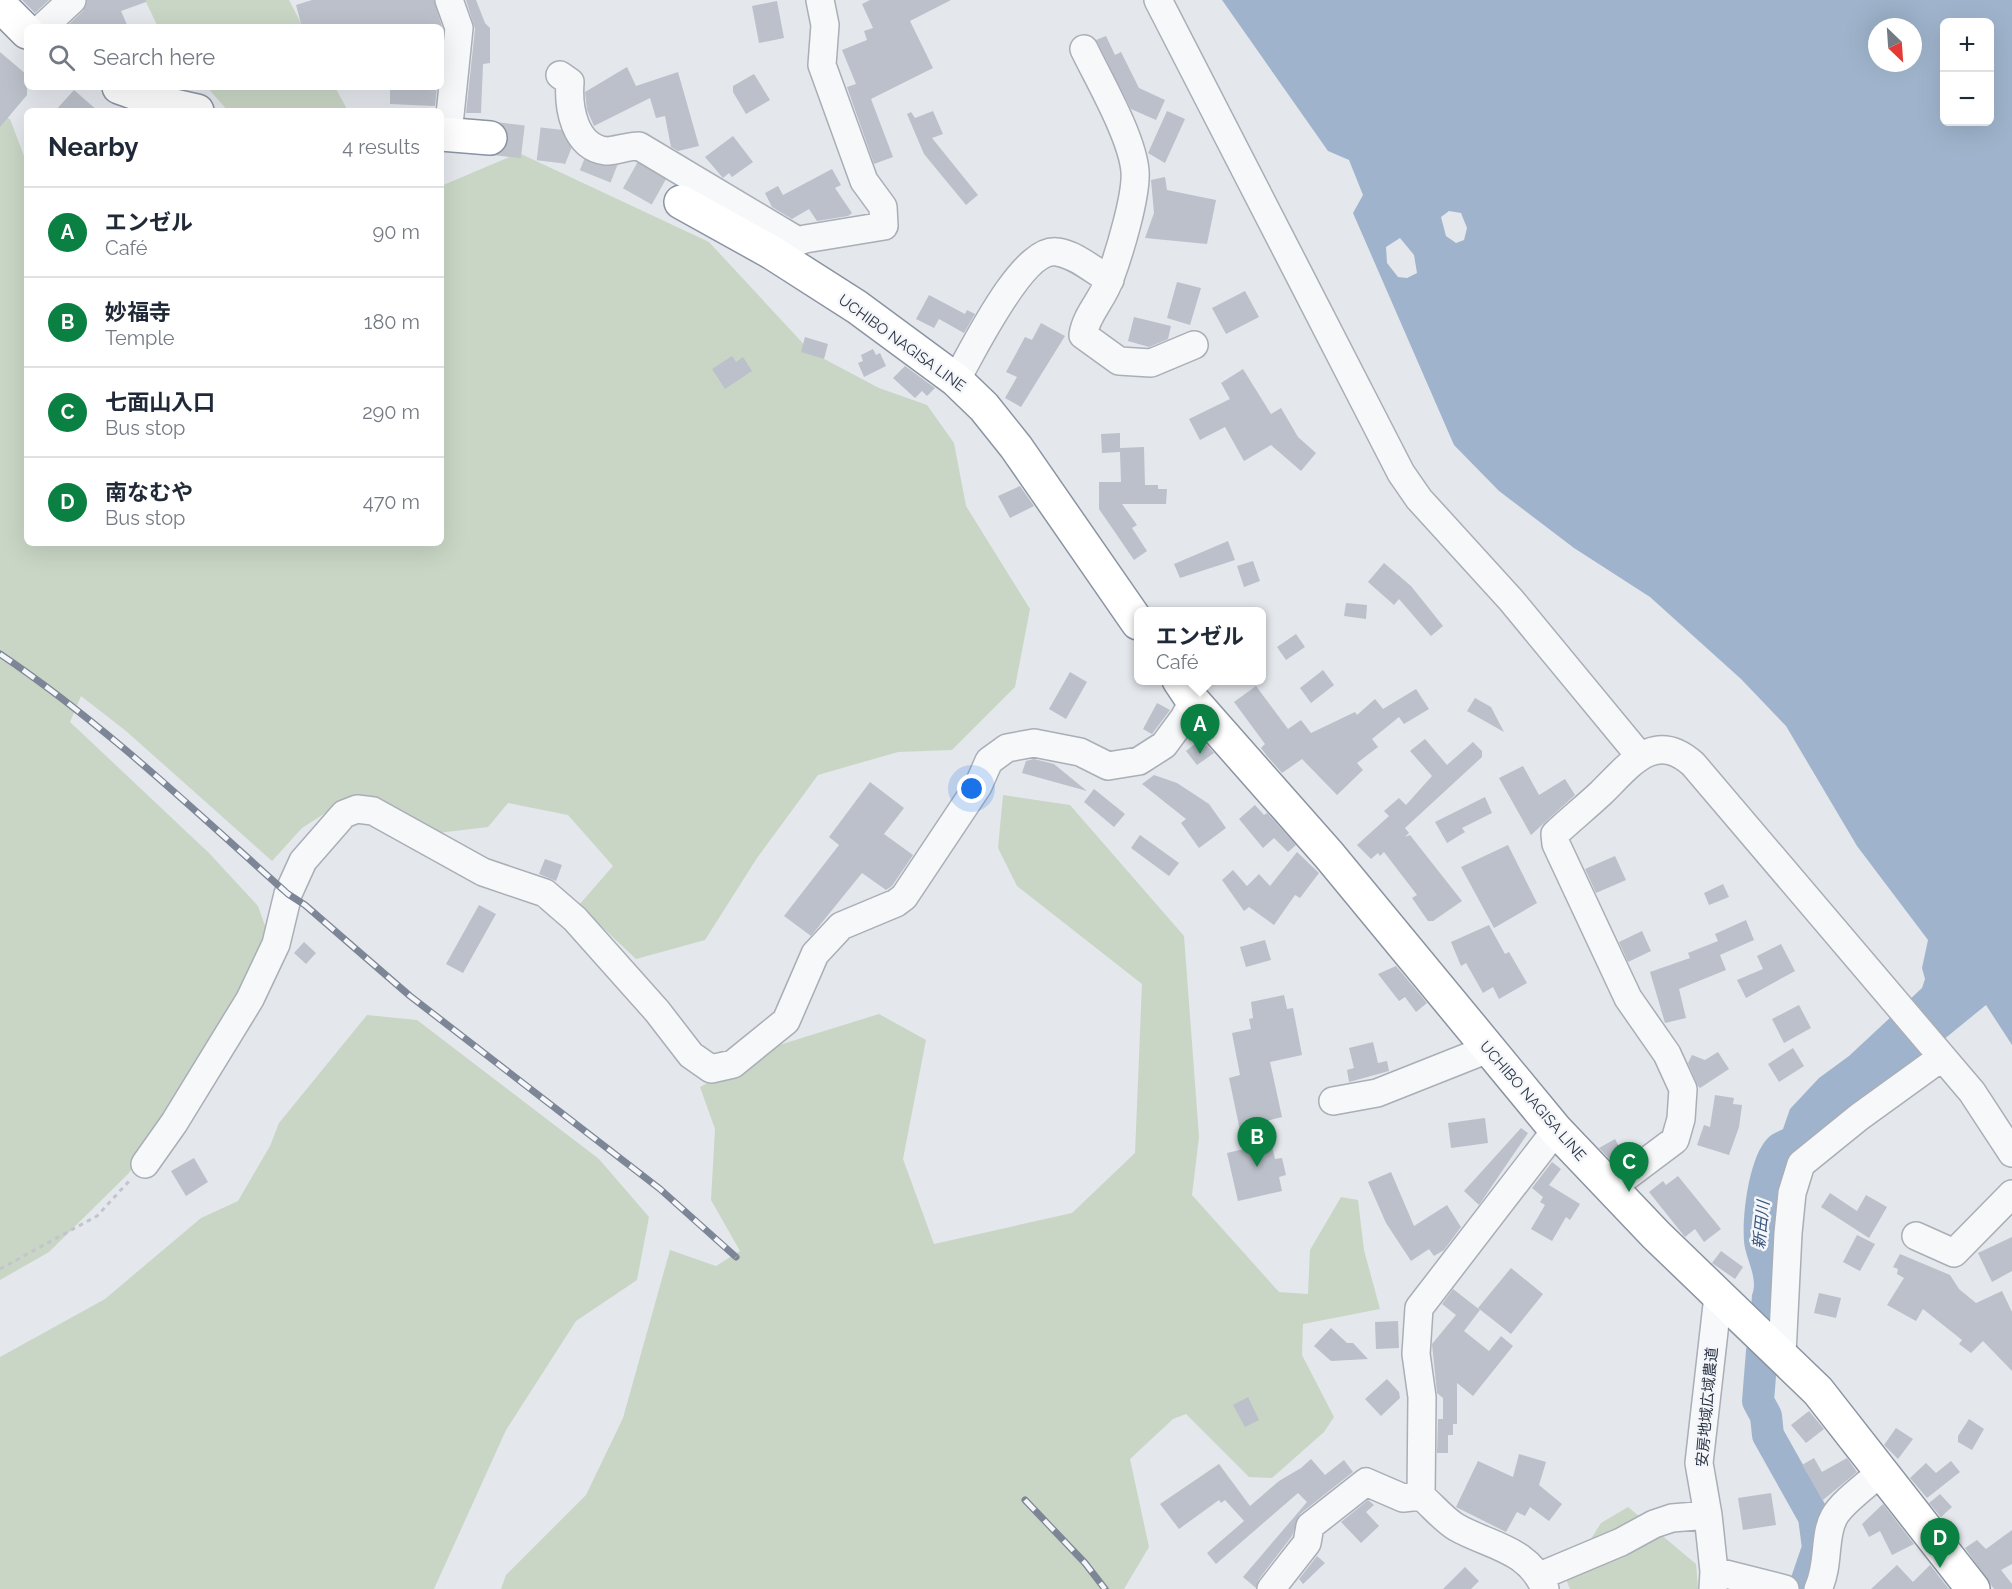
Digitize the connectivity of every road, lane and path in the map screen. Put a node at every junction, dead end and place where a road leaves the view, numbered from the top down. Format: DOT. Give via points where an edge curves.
graph roads {
  1 [pos="72,0"];
  2 [pos="449,0"];
  3 [pos="820,0"];
  4 [pos="1158,0"];
  5 [pos="0,5"];
  6 [pos="46,24"];
  7 [pos="24,29"];
  8 [pos="1084,49"];
  9 [pos="560,75"];
  10 [pos="127,90"];
  11 [pos="183,108"];
  12 [pos="444,134"];
  13 [pos="490,138"];
  14 [pos="681,202"];
  15 [pos="784,247"];
  16 [pos="1110,280"];
  17 [pos="1194,345"];
  18 [pos="956,380"];
  19 [pos="1134,617"];
  20 [pos="1186,691"];
  21 [pos="1639,755"];
  22 [pos="1488,1049"];
  23 [pos="1940,1054"];
  24 [pos="1333,1101"];
  25 [pos="1556,1130"];
  26 [pos="2012,1153"];
  27 [pos="145,1164"];
  28 [pos="1611,1188"];
  29 [pos="2012,1194"];
  30 [pos="1916,1236"];
  31 [pos="0,1269"];
  32 [pos="1728,1306"];
  33 [pos="1778,1350"];
  34 [pos="1881,1472"];
  35 [pos="1421,1496"];
  36 [pos="1708,1515"];
  37 [pos="1714,1580"];
  38 [pos="1542,1583"];
  39 [pos="1271,1589"];
  40 [pos="1785,1589"];
  41 [pos="1818,1589"];
  42 [pos="1973,1589"];
  1 -- 6 [label="street"];
  2 -- 12 [label="street" via="459,28"];
  3 -- 15 [label="street" via="825,25 822,64 864,181 883,207 884,226"];
  4 -- 21 [label="street" via="1401,473 1419,499 1511,600"];
  5 -- 7 [label="highway"];
  8 -- 16 [label="street" via="1131,149 1135,172"];
  9 -- 15 [label="street" via="570,82 568,100 578,130 591,144 607,151 639,146"];
  10 -- 11 [label="highway"];
  12 -- 13 [label="highway"];
  14 -- 15 [label="highway, UCHIBO NAGISA LINE"];
  15 -- 18 [label="highway, UCHIBO NAGISA LINE"];
  16 -- 17 [label="street" via="1084,325 1083,335 1119,361 1151,363"];
  16 -- 18 [label="street" via="1066,254 1054,251 1041,256 1012,284"];
  18 -- 19 [label="highway, UCHIBO NAGISA LINE" via="1016,447"];
  20 -- 22 [label="highway, UCHIBO NAGISA LINE" via="1329,855"];
  20 -- 27 [label="street" via="1184,718 1164,745 1139,761 1108,766 1080,753 1034,743 1007,748 989,761 978,786 904,897 841,926 815,954 786,1021 733,1064 711,1069 691,1055 575,919 545,893 483,872 373,810 344,814 303,861 288,894 276,944 250,999"];
  21 -- 23 [label="street" via="1660,749 1681,753 1693,764"];
  21 -- 28 [label="street" via="1555,834 1556,844 1628,998 1667,1054 1683,1089 1681,1119 1674,1140"];
  22 -- 24 [label="street" via="1377,1093"];
  22 -- 25 [label="highway, UCHIBO NAGISA LINE"];
  23 -- 26 [label="street" via="1972,1092"];
  23 -- 33 [label="street" via="1801,1164 1792,1193"];
  25 -- 28 [label="highway, UCHIBO NAGISA LINE"];
  25 -- 35 [label="street" via="1419,1308 1416,1354 1422,1397"];
  27 -- 31 [label="path" via="97,1216"];
  28 -- 32 [label="highway, UCHIBO NAGISA LINE"];
  29 -- 30 [label="street" via="1954,1253"];
  32 -- 33 [label="highway, UCHIBO NAGISA LINE"];
  32 -- 36 [label="street, 安房地域広域農道" via="1700,1463"];
  33 -- 34 [label="highway, UCHIBO NAGISA LINE" via="1818,1390"];
  34 -- 41 [label="street" via="1834,1516 1826,1573"];
  34 -- 42 [label="highway, UCHIBO NAGISA LINE"];
  35 -- 38 [label="street" via="1455,1526 1502,1546"];
  35 -- 39 [label="street" via="1403,1498 1366,1482 1310,1526 1307,1543"];
  36 -- 37 [label="street, 安房地域広域農道"];
  36 -- 38 [label="street" via="1654,1524"];
  37 -- 40 [label="street"];
}
